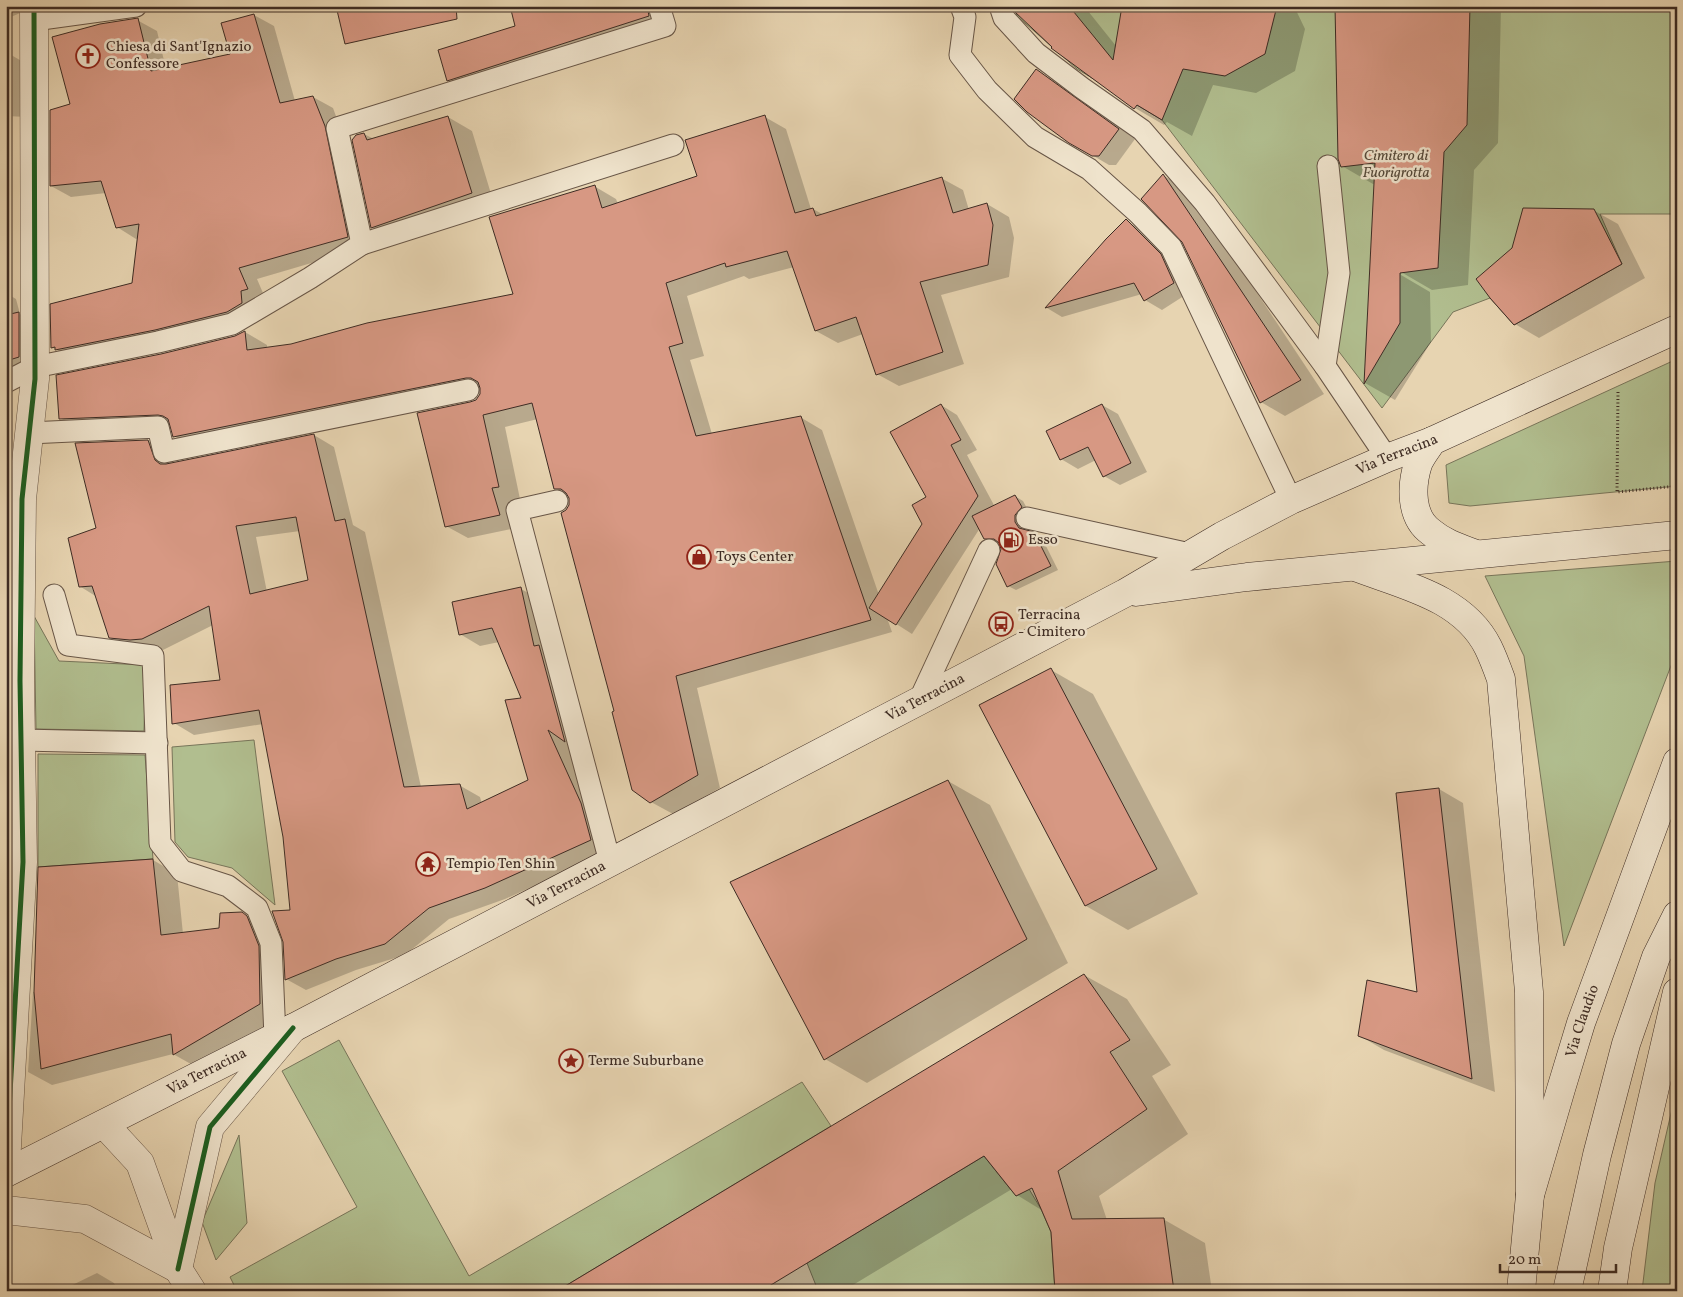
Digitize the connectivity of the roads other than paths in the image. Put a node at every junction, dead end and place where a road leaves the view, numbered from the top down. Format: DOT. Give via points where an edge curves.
graph roads {
  1 [pos="136,6"];
  2 [pos="659,6"];
  3 [pos="961,6"];
  4 [pos="1000,6"];
  5 [pos="34,13"];
  6 [pos="673,145"];
  7 [pos="1328,166"];
  8 [pos="362,244"];
  9 [pos="1677,329"];
  10 [pos="1325,366"];
  11 [pos="35,367"];
  12 [pos="6,382"];
  13 [pos="468,390"];
  14 [pos="29,433"];
  15 [pos="1432,441"];
  16 [pos="1387,458"];
  17 [pos="1291,500"];
  18 [pos="557,501"];
  19 [pos="1027,518"];
  20 [pos="1677,535"];
  21 [pos="989,550"];
  22 [pos="1190,554"];
  23 [pos="1479,555"];
  24 [pos="1355,567"];
  25 [pos="1125,593"];
  26 [pos="54,595"];
  27 [pos="918,701"];
  28 [pos="20,740"];
  29 [pos="157,743"];
  30 [pos="1677,762"];
  31 [pos="610,862"];
  32 [pos="1677,915"];
  33 [pos="1677,992"];
  34 [pos="284,1033"];
  35 [pos="104,1124"];
  36 [pos="6,1164"];
  37 [pos="6,1173"];
  38 [pos="1530,1195"];
  39 [pos="6,1210"];
  40 [pos="185,1280"];
  41 [pos="1521,1291"];
  42 [pos="1566,1291"];
  43 [pos="1612,1291"];
  1 -- 5 [label="lane"];
  2 -- 8 [label="lane" via="665,26 337,128"];
  3 -- 17 [label="lane" via="965,17 960,55 987,90 1035,137 1089,169 1138,212 1171,247"];
  4 -- 10 [label="lane" via="1004,18 1036,53 1142,130 1206,203"];
  5 -- 11 [label="main road"];
  6 -- 8 [label="lane"];
  7 -- 10 [label="lane" via="1339,273"];
  8 -- 11 [label="lane" via="232,324"];
  9 -- 15 [label="main road, Via Terracina"];
  10 -- 16 [label="lane"];
  11 -- 12 [label="lane"];
  11 -- 14 [label="main road"];
  13 -- 14 [label="lane" via="164,452 158,427"];
  14 -- 28 [label="main road" via="22,499"];
  15 -- 16 [label="main road, Via Terracina"];
  15 -- 23 [label="main road" via="1419,463 1415,482 1418,515 1429,531 1441,539"];
  16 -- 17 [label="main road, Via Terracina"];
  17 -- 22 [label="main road, Via Terracina"];
  18 -- 31 [label="lane" via="517,510"];
  19 -- 22 [label="lane"];
  20 -- 23 [label="main road, Via Terracina"];
  21 -- 27 [label="lane"];
  22 -- 25 [label="main road, Via Terracina"];
  23 -- 24 [label="main road, Via Terracina"];
  24 -- 25 [label="main road, Via Terracina"];
  24 -- 38 [label="main road" via="1441,599 1468,620 1487,645 1501,679 1529,992"];
  25 -- 27 [label="main road, Via Terracina"];
  26 -- 29 [label="lane" via="68,645 154,656"];
  27 -- 31 [label="main road, Via Terracina"];
  28 -- 29 [label="lane"];
  28 -- 36 [label="main road" via="23,862"];
  29 -- 34 [label="lane" via="160,843 182,871 228,886 257,908 271,942"];
  30 -- 38 [label="main road, Via Claudio" via="1581,1023"];
  31 -- 34 [label="main road, Via Terracina"];
  32 -- 42 [label="main road" via="1656,957 1626,1044"];
  33 -- 43 [label="main road" via="1618,1248"];
  34 -- 35 [label="main road, Via Terracina"];
  34 -- 40 [label="main road" via="210,1127"];
  35 -- 37 [label="main road, Via Terracina"];
  35 -- 40 [label="main road" via="140,1163"];
  38 -- 41 [label="main road, Via Claudio"];
  39 -- 40 [label="main road" via="85,1219"];
}
